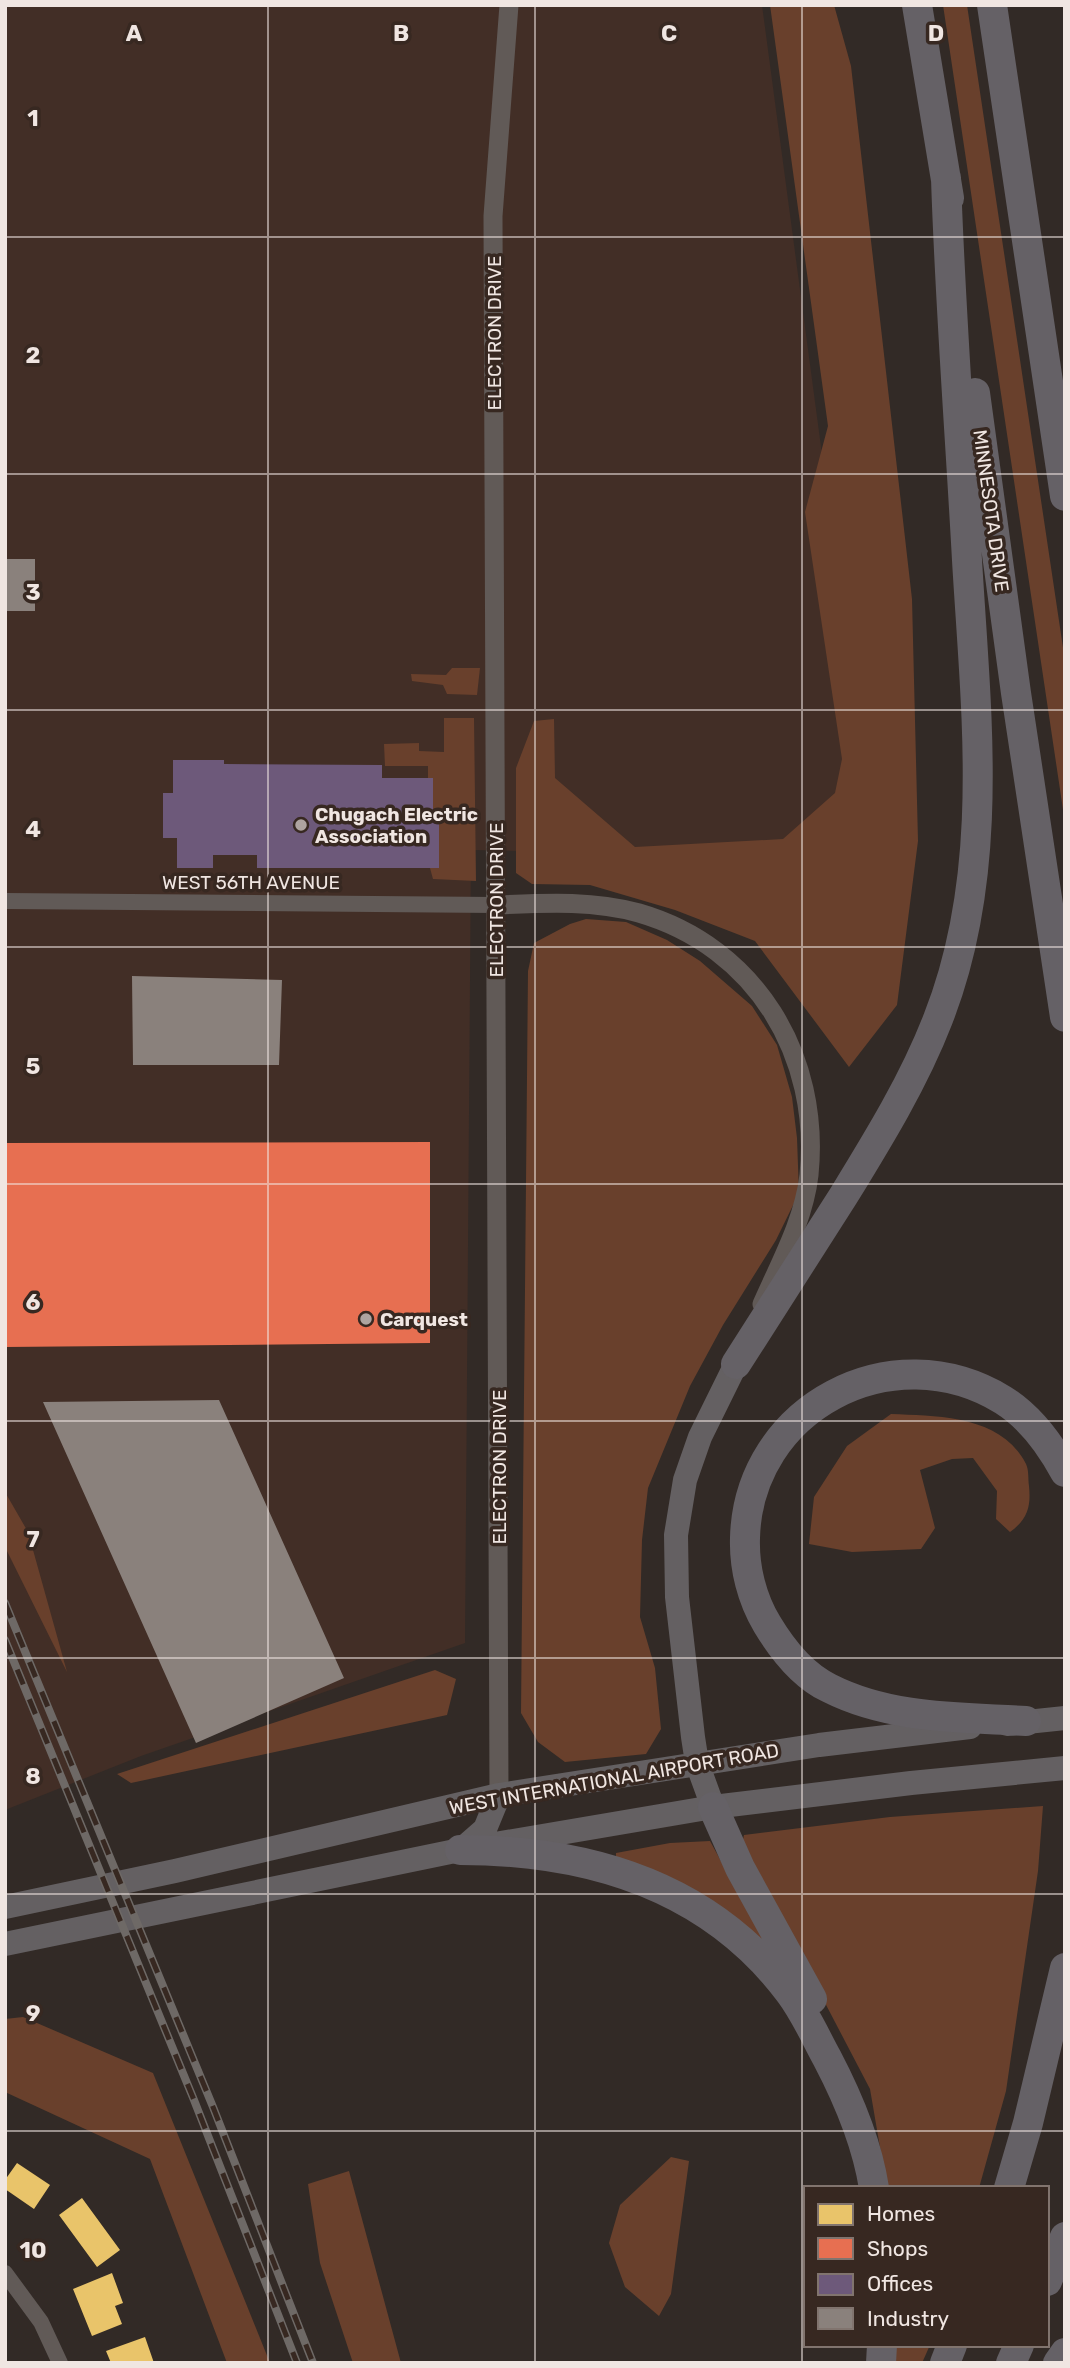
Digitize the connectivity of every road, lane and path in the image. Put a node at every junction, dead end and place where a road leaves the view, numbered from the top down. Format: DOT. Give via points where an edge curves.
graph roads {
  1 [pos="509,5"];
  2 [pos="917,5"];
  3 [pos="992,5"];
  4 [pos="1015,157"];
  5 [pos="946,178"];
  6 [pos="1065,396"];
  7 [pos="1065,496"];
  8 [pos="5,901"];
  9 [pos="496,905"];
  10 [pos="1065,1017"];
  11 [pos="736,1364"];
  12 [pos="1065,1472"];
  13 [pos="1065,1718"];
  14 [pos="1026,1721"];
  15 [pos="697,1763"];
  16 [pos="1065,1769"];
  17 [pos="499,1795"];
  18 [pos="713,1807"];
  19 [pos="460,1850"];
  20 [pos="5,1908"];
  21 [pos="5,1944"];
  22 [pos="1065,1968"];
  23 [pos="863,2141"];
  24 [pos="874,2186"];
  25 [pos="1010,2186"];
  26 [pos="1065,2237"];
  27 [pos="5,2273"];
  28 [pos="1049,2276"];
  29 [pos="952,2347"];
  30 [pos="1018,2347"];
  31 [pos="1065,2353"];
  32 [pos="60,2363"];
  33 [pos="945,2363"];
  34 [pos="1011,2363"];
  35 [pos="1058,2363"];
  1 -- 9 [label="street, ELECTRON DRIVE" via="493,216"];
  2 -- 5 [label="highway, MINNESOTA DRIVE"];
  3 -- 4 [label="highway"];
  4 -- 6 [label="highway"];
  4 -- 7 [label="highway"];
  5 -- 10 [label="highway, MINNESOTA DRIVE"];
  5 -- 11 [label="highway" via="978,768 974,868 965,924 939,1016 913,1077"];
  8 -- 9 [label="street, WEST 56TH AVENUE"];
  9 -- 11 [label="street" via="593,904 673,926 729,960 775,1014 801,1074 808,1108 809,1176 795,1230"];
  9 -- 17 [label="street, ELECTRON DRIVE"];
  11 -- 15 [label="main road" via="700,1437 685,1480 676,1535 677,1597"];
  12 -- 14 [label="highway" via="1048,1443 1005,1401 957,1380 898,1375 837,1391 789,1428 754,1487 746,1521 750,1584 761,1614 798,1665 826,1687 905,1713"];
  13 -- 14 [label="main road, WEST INTERNATIONAL AIRPORT ROAD"];
  14 -- 15 [label="main road, WEST INTERNATIONAL AIRPORT ROAD"];
  15 -- 17 [label="main road, WEST INTERNATIONAL AIRPORT ROAD"];
  15 -- 18 [label="main road"];
  16 -- 18 [label="main road"];
  17 -- 19 [label="main road" via="485,1829"];
  17 -- 20 [label="main road, WEST INTERNATIONAL AIRPORT ROAD"];
  18 -- 19 [label="main road"];
  18 -- 23 [label="highway" via="849,2076 861,2110"];
  19 -- 21 [label="main road"];
  19 -- 23 [label="highway" via="504,1850 598,1867 667,1890 716,1921 767,1965 792,1995 839,2081"];
  22 -- 25 [label="highway"];
  23 -- 24 [label="highway"];
  26 -- 28 [label="highway"];
  27 -- 32 [label="street" via="41,2322"];
  29 -- 33 [label="highway"];
  30 -- 34 [label="highway"];
  31 -- 35 [label="highway"];
}
